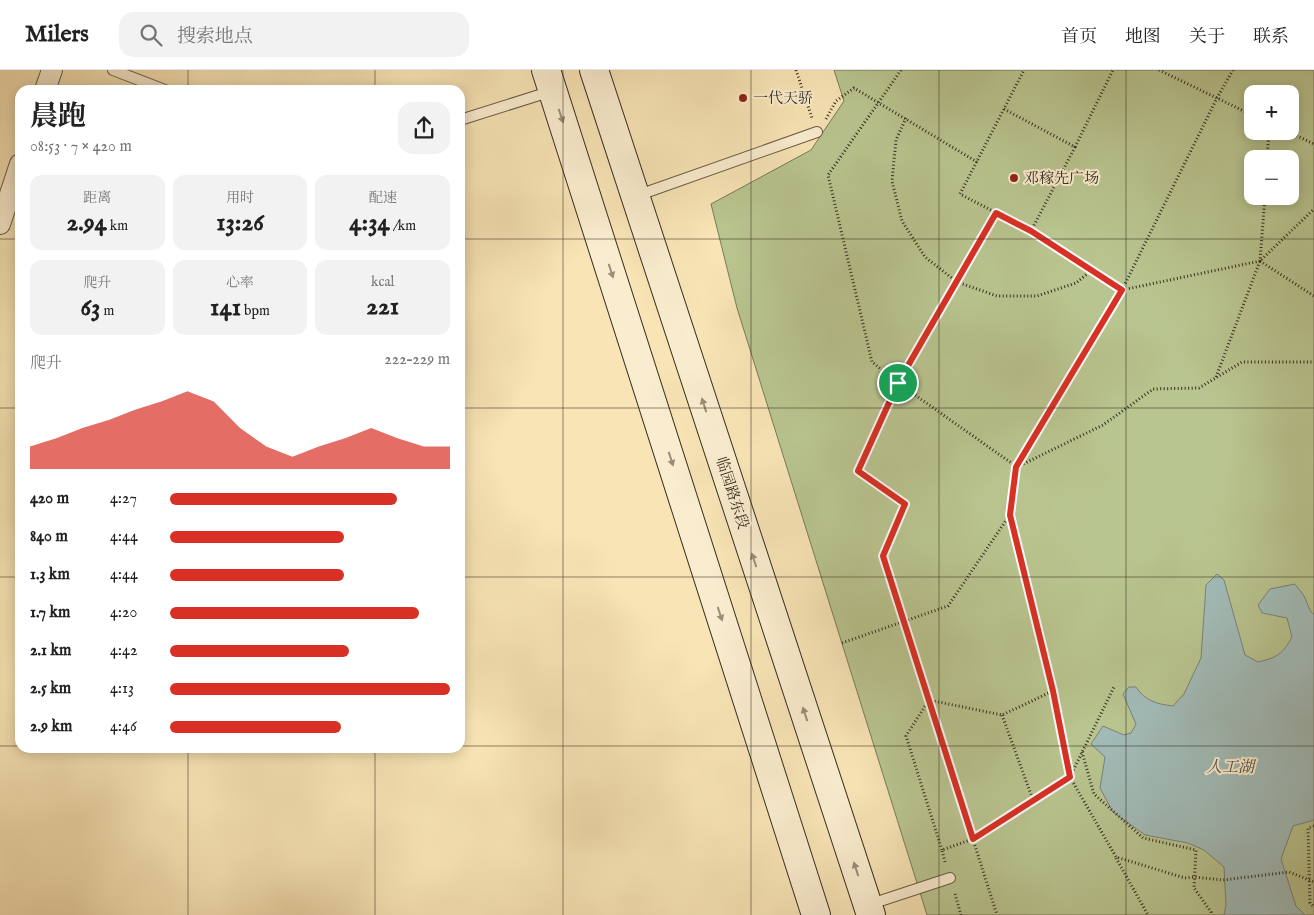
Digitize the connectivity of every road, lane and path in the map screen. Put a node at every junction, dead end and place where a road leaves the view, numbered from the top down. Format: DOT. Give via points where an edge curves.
graph roads {
  1 [pos="52,70"];
  2 [pos="113,70"];
  3 [pos="594,70"];
  4 [pos="796,70"];
  5 [pos="901,70"];
  6 [pos="1024,70"];
  7 [pos="1112,70"];
  8 [pos="1159,70"];
  9 [pos="1233,70"];
  10 [pos="550,80"];
  11 [pos="47,85"];
  12 [pos="152,85"];
  13 [pos="1218,98"];
  14 [pos="879,102"];
  15 [pos="1004,109"];
  16 [pos="1244,111"];
  17 [pos="465,118"];
  18 [pos="906,118"];
  19 [pos="817,132"];
  20 [pos="1299,137"];
  21 [pos="1314,144"];
  22 [pos="1075,146"];
  23 [pos="977,162"];
  24 [pos="15,179"];
  25 [pos="635,196"];
  26 [pos="1263,205"];
  27 [pos="1314,209"];
  28 [pos="996,213"];
  29 [pos="0,224"];
  30 [pos="1031,231"];
  31 [pos="1260,261"];
  32 [pos="1092,270"];
  33 [pos="957,282"];
  34 [pos="1122,290"];
  35 [pos="1314,296"];
  36 [pos="1314,362"];
  37 [pos="1216,378"];
  38 [pos="898,383"];
  39 [pos="1016,467"];
  40 [pos="1010,515"];
  41 [pos="905,622"];
  42 [pos="842,643"];
  43 [pos="1114,687"];
  44 [pos="1053,691"];
  45 [pos="929,700"];
  46 [pos="1002,715"];
  47 [pos="1082,751"];
  48 [pos="1070,777"];
  49 [pos="1033,800"];
  50 [pos="1314,826"];
  51 [pos="973,839"];
  52 [pos="942,850"];
  53 [pos="1116,858"];
  54 [pos="1194,877"];
  55 [pos="950,878"];
  56 [pos="1309,880"];
  57 [pos="1314,882"];
  58 [pos="1314,907"];
  59 [pos="869,910"];
  60 [pos="816,915"];
  61 [pos="997,915"];
  62 [pos="1148,915"];
  63 [pos="1211,915"];
  1 -- 11 [label="street"];
  2 -- 12 [label="lane"];
  3 -- 25 [label="main road, 临园路东段"];
  4 -- 19 [label="path"];
  5 -- 14 [label="path"];
  6 -- 15 [label="path"];
  7 -- 22 [label="path"];
  8 -- 13 [label="path"];
  9 -- 13 [label="path"];
  10 -- 17 [label="lane"];
  10 -- 60 [label="main road, one-way"];
  13 -- 16 [label="path"];
  13 -- 34 [label="path"];
  14 -- 18 [label="path"];
  14 -- 19 [label="path" via="854,88 836,101"];
  14 -- 38 [label="path" via="828,175 872,362"];
  15 -- 22 [label="path"];
  15 -- 23 [label="path"];
  18 -- 23 [label="path"];
  18 -- 33 [label="path" via="896,140 892,181 902,221 925,257"];
  19 -- 25 [label="lane"];
  20 -- 21 [label="path"];
  22 -- 30 [label="path"];
  23 -- 28 [label="path" via="960,194"];
  24 -- 29 [label="street"];
  59 -- 25 [label="main road, 临园路东段, one-way"];
  26 -- 31 [label="path"];
  27 -- 31 [label="path"];
  28 -- 30 [label="path"];
  28 -- 33 [label="path"];
  30 -- 32 [label="path"];
  31 -- 34 [label="path"];
  31 -- 35 [label="path"];
  31 -- 37 [label="path"];
  32 -- 33 [label="path" via="1076,283 1037,296 996,296"];
  32 -- 34 [label="path"];
  33 -- 38 [label="path"];
  34 -- 39 [label="path"];
  36 -- 37 [label="path" via="1242,362"];
  37 -- 39 [label="path" via="1199,388 1153,389 1103,425"];
  38 -- 39 [label="path"];
  38 -- 41 [label="path" via="858,471 905,504 883,556"];
  39 -- 40 [label="path"];
  40 -- 41 [label="path" via="948,606"];
  40 -- 44 [label="path"];
  41 -- 42 [label="path"];
  41 -- 45 [label="path"];
  43 -- 47 [label="path"];
  44 -- 46 [label="path"];
  44 -- 48 [label="path"];
  45 -- 46 [label="path"];
  45 -- 51 [label="path"];
  45 -- 52 [label="path" via="906,736"];
  46 -- 49 [label="path"];
  47 -- 48 [label="path"];
  47 -- 54 [label="path" via="1094,794 1143,838 1196,850"];
  48 -- 49 [label="path"];
  48 -- 53 [label="path"];
  49 -- 51 [label="path"];
  50 -- 56 [label="path" via="1308,828"];
  51 -- 61 [label="path"];
  53 -- 54 [label="path" via="1185,878"];
  53 -- 62 [label="path"];
  54 -- 56 [label="path" via="1223,880 1289,872"];
  54 -- 63 [label="path" via="1194,888"];
  55 -- 59 [label="lane"];
  56 -- 57 [label="path"];
  56 -- 58 [label="path" via="1310,903"];
}
